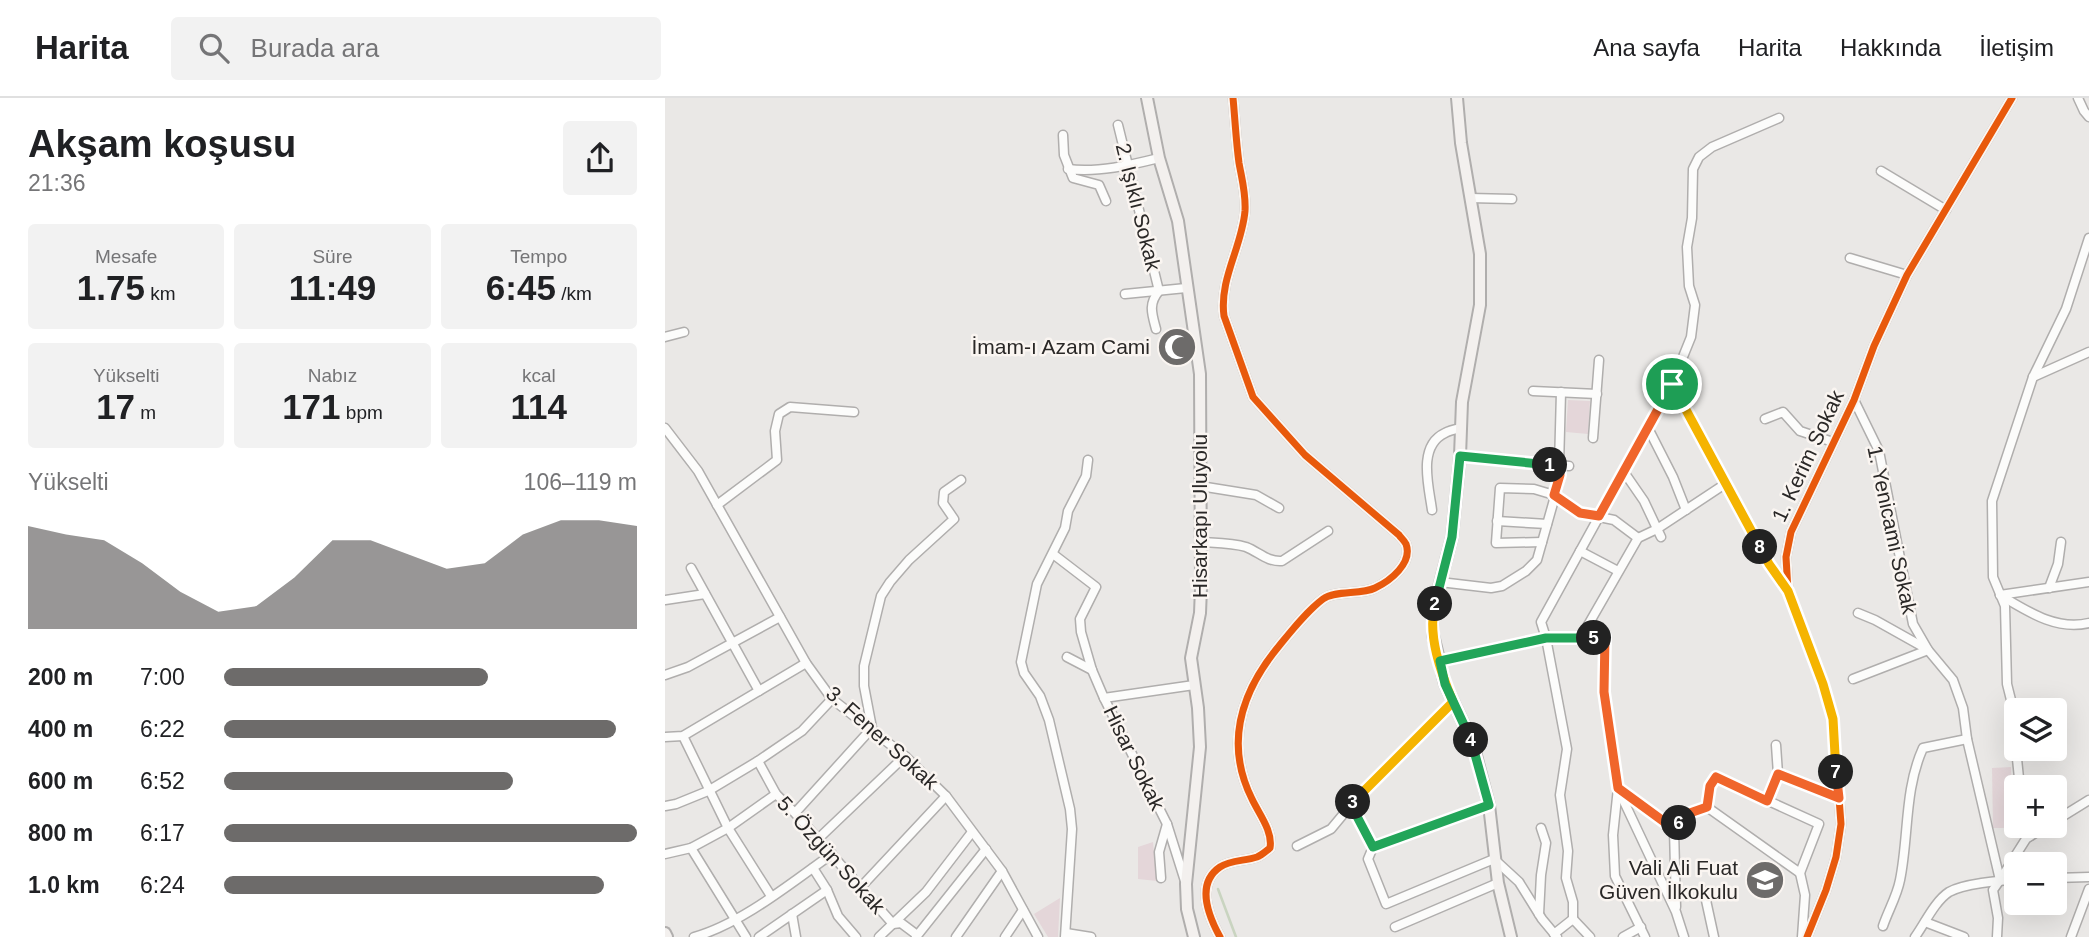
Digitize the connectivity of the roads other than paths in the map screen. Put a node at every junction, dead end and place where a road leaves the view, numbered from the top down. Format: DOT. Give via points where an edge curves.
graph roads {
  1 [pos="1146,98"];
  2 [pos="1233,98"];
  3 [pos="1457,98"];
  4 [pos="2012,98"];
  5 [pos="2078,98"];
  6 [pos="2089,117"];
  7 [pos="1779,118"];
  8 [pos="1118,125"];
  9 [pos="1063,135"];
  10 [pos="1159,158"];
  11 [pos="1129,165"];
  12 [pos="1068,169"];
  13 [pos="1881,171"];
  14 [pos="1471,198"];
  15 [pos="1513,199"];
  16 [pos="1106,201"];
  17 [pos="1947,210"];
  18 [pos="2089,238"];
  19 [pos="1850,258"];
  20 [pos="1907,275"];
  21 [pos="1187,288"];
  22 [pos="1159,290"];
  23 [pos="1125,294"];
  24 [pos="1156,329"];
  25 [pos="684,332"];
  26 [pos="665,337"];
  27 [pos="2089,352"];
  28 [pos="1599,360"];
  29 [pos="2033,377"];
  30 [pos="1672,384"];
  31 [pos="1533,391"];
  32 [pos="1561,392"];
  33 [pos="1597,394"];
  34 [pos="1854,400"];
  35 [pos="854,412"];
  36 [pos="1765,419"];
  37 [pos="665,428"];
  38 [pos="1461,428"];
  39 [pos="1647,428"];
  40 [pos="1593,438"];
  41 [pos="1833,442"];
  42 [pos="1460,456"];
  43 [pos="1088,460"];
  44 [pos="1564,466"];
  45 [pos="1624,472"];
  46 [pos="961,480"];
  47 [pos="1725,484"];
  48 [pos="1200,486"];
  49 [pos="1554,495"];
  50 [pos="717,505"];
  51 [pos="1279,508"];
  52 [pos="1432,510"];
  53 [pos="1686,510"];
  54 [pos="1599,516"];
  55 [pos="1497,521"];
  56 [pos="1547,524"];
  57 [pos="1328,531"];
  58 [pos="1659,533"];
  59 [pos="1638,538"];
  60 [pos="1201,542"];
  61 [pos="1542,542"];
  62 [pos="2061,542"];
  63 [pos="1580,551"];
  64 [pos="1053,554"];
  65 [pos="691,568"];
  66 [pos="1618,571"];
  67 [pos="1440,582"];
  68 [pos="2089,582"];
  69 [pos="2049,588"];
  70 [pos="1788,591"];
  71 [pos="705,594"];
  72 [pos="2000,596"];
  73 [pos="665,600"];
  74 [pos="1858,613"];
  75 [pos="780,617"];
  76 [pos="2089,623"];
  77 [pos="1546,638"];
  78 [pos="1580,639"];
  79 [pos="732,643"];
  80 [pos="1928,650"];
  81 [pos="1067,657"];
  82 [pos="1440,661"];
  83 [pos="806,663"];
  84 [pos="1092,670"];
  85 [pos="665,675"];
  86 [pos="1853,679"];
  87 [pos="1194,685"];
  88 [pos="759,691"];
  89 [pos="1104,698"];
  90 [pos="2010,698"];
  91 [pos="832,699"];
  92 [pos="1453,702"];
  93 [pos="872,729"];
  94 [pos="683,736"];
  95 [pos="665,737"];
  96 [pos="1967,738"];
  97 [pos="1776,745"];
  98 [pos="905,756"];
  99 [pos="758,761"];
  100 [pos="1778,774"];
  101 [pos="1618,788"];
  102 [pos="708,791"];
  103 [pos="776,794"];
  104 [pos="946,796"];
  105 [pos="1839,798"];
  106 [pos="2089,800"];
  107 [pos="1767,801"];
  108 [pos="1351,805"];
  109 [pos="1489,805"];
  110 [pos="665,806"];
  111 [pos="1707,807"];
  112 [pos="795,813"];
  113 [pos="2067,814"];
  114 [pos="1167,824"];
  115 [pos="728,828"];
  116 [pos="1541,828"];
  117 [pos="1674,829"];
  118 [pos="972,832"];
  119 [pos="818,839"];
  120 [pos="2026,839"];
  121 [pos="1297,846"];
  122 [pos="1373,847"];
  123 [pos="691,848"];
  124 [pos="986,849"];
  125 [pos="665,854"];
  126 [pos="832,854"];
  127 [pos="1494,859"];
  128 [pos="813,867"];
  129 [pos="1002,871"];
  130 [pos="1800,873"];
  131 [pos="2089,877"];
  132 [pos="1161,878"];
  133 [pos="2067,878"];
  134 [pos="2000,880"];
  135 [pos="2004,880"];
  136 [pos="1498,883"];
  137 [pos="1186,884"];
  138 [pos="860,888"];
  139 [pos="2089,889"];
  140 [pos="827,890"];
  141 [pos="1704,891"];
  142 [pos="771,896"];
  143 [pos="1023,910"];
  144 [pos="1676,912"];
  145 [pos="792,914"];
  146 [pos="1539,914"];
  147 [pos="735,919"];
  148 [pos="1573,919"];
  149 [pos="1925,922"];
  150 [pos="893,924"];
  151 [pos="1883,926"];
  152 [pos="1395,927"];
  153 [pos="1641,927"];
  154 [pos="1066,935"];
  155 [pos="1555,935"];
  156 [pos="1810,935"];
  157 [pos="916,936"];
  158 [pos="694,937"];
  159 [pos="746,937"];
  160 [pos="759,937"];
  161 [pos="796,937"];
  162 [pos="856,937"];
  163 [pos="879,937"];
  164 [pos="956,937"];
  165 [pos="1006,937"];
  166 [pos="1038,937"];
  167 [pos="1091,937"];
  168 [pos="1194,937"];
  169 [pos="1220,937"];
  170 [pos="1511,937"];
  171 [pos="1590,937"];
  172 [pos="1623,937"];
  173 [pos="1645,937"];
  174 [pos="1684,937"];
  175 [pos="1714,937"];
  176 [pos="1802,937"];
  177 [pos="1915,937"];
  178 [pos="1964,937"];
  179 [pos="1997,937"];
  180 [pos="2070,937"];
  1 -- 10 [label="street, Hisarkapı Uluyolu"];
  2 -- 169 [label="street" via="1245,212 1222,304 1253,397 1305,455 1399,535 1406,554 1402,567 1374,589 1325,597 1279,646 1247,696 1239,720 1241,768 1272,839 1271,848 1219,867 1209,882 1207,905"];
  3 -- 14 [label="street"];
  4 -- 17 [label="street, 1. Kerim Sokak"];
  5 -- 6 [label="street"];
  7 -- 30 [label="street" via="1712,147 1693,169 1687,247 1695,305 1691,337"];
  8 -- 11 [label="street, 2. Işıklı Sokak"];
  9 -- 12 [label="street"];
  10 -- 11 [label="street"];
  10 -- 21 [label="street, Hisarkapı Uluyolu" via="1178,221"];
  11 -- 12 [label="street"];
  11 -- 22 [label="street, 2. Işıklı Sokak"];
  12 -- 16 [label="street" via="1073,178 1099,185"];
  13 -- 17 [label="street"];
  14 -- 15 [label="street"];
  14 -- 38 [label="street" via="1480,254 1479,305"];
  17 -- 20 [label="street, 1. Kerim Sokak"];
  18 -- 29 [label="street" via="2066,309"];
  19 -- 20 [label="street"];
  20 -- 34 [label="street, 1. Kerim Sokak"];
  21 -- 22 [label="street"];
  21 -- 48 [label="street, Hisarkapı Uluyolu" via="1200,374"];
  22 -- 23 [label="street"];
  22 -- 24 [label="street, 2. Işıklı Sokak" via="1150,310"];
  25 -- 26 [label="street"];
  27 -- 29 [label="street"];
  28 -- 33 [label="street"];
  29 -- 72 [label="street" via="1992,501 1993,577"];
  30 -- 39 [label="street"];
  30 -- 47 [label="street"];
  31 -- 32 [label="street"];
  32 -- 33 [label="street"];
  32 -- 44 [label="street"];
  33 -- 40 [label="street"];
  34 -- 41 [label="street, 1. Kerim Sokak"];
  34 -- 80 [label="street, 1. Yenicami Sokak" via="1879,450 1913,624"];
  35 -- 50 [label="street" via="790,407 779,414 777,460"];
  36 -- 41 [label="street" via="1783,412 1800,431"];
  37 -- 50 [label="street, 3. Fener Sokak"];
  38 -- 42 [label="street"];
  38 -- 52 [label="street" via="1443,433 1429,450"];
  39 -- 45 [label="street"];
  39 -- 53 [label="street"];
  41 -- 70 [label="street, 1. Kerim Sokak" via="1791,532 1786,557"];
  42 -- 44 [label="street"];
  42 -- 67 [label="street" via="1452,537"];
  43 -- 64 [label="street" via="1086,476"];
  44 -- 49 [label="street"];
  45 -- 54 [label="street"];
  45 -- 58 [label="street"];
  46 -- 93 [label="street" via="944,492 943,503 954,519 909,560 881,596 865,666"];
  47 -- 53 [label="street"];
  47 -- 70 [label="street"];
  48 -- 51 [label="street" via="1256,495"];
  48 -- 60 [label="street, Hisarkapı Uluyolu"];
  49 -- 54 [label="street" via="1580,513"];
  49 -- 55 [label="street" via="1500,488"];
  49 -- 56 [label="street"];
  50 -- 75 [label="street, 3. Fener Sokak"];
  53 -- 58 [label="street"];
  54 -- 59 [label="street" via="1614,520"];
  54 -- 63 [label="street"];
  55 -- 56 [label="street"];
  55 -- 61 [label="street" via="1496,543"];
  56 -- 61 [label="street"];
  57 -- 60 [label="street" via="1282,561 1247,548"];
  58 -- 59 [label="street"];
  59 -- 66 [label="street"];
  60 -- 87 [label="street, Hisarkapı Uluyolu" via="1200,613 1191,658"];
  61 -- 67 [label="street" via="1537,560 1502,586"];
  62 -- 69 [label="street"];
  63 -- 66 [label="street"];
  63 -- 77 [label="street" via="1541,622"];
  64 -- 84 [label="street, Hisar Sokak" via="1095,587 1080,619"];
  64 -- 154 [label="street" via="1037,584 1021,662 1049,720 1070,809"];
  65 -- 71 [label="street"];
  66 -- 78 [label="street"];
  67 -- 82 [label="street" via="1433,611"];
  68 -- 69 [label="street"];
  69 -- 72 [label="street"];
  70 -- 105 [label="street, 1. Kerim Sokak" via="1833,719"];
  71 -- 73 [label="street"];
  71 -- 79 [label="street"];
  72 -- 76 [label="street" via="2058,624"];
  72 -- 90 [label="street"];
  74 -- 80 [label="street"];
  75 -- 79 [label="street"];
  75 -- 83 [label="street, 3. Fener Sokak"];
  77 -- 78 [label="street"];
  77 -- 82 [label="street"];
  77 -- 148 [label="street" via="1567,749 1560,795"];
  78 -- 101 [label="street" via="1605,636 1604,692"];
  79 -- 85 [label="street"];
  79 -- 88 [label="street"];
  80 -- 86 [label="street"];
  80 -- 96 [label="street, 1. Yenicami Sokak" via="1952,680 1963,708"];
  81 -- 84 [label="street"];
  82 -- 92 [label="street"];
  83 -- 88 [label="street"];
  83 -- 91 [label="street, 3. Fener Sokak"];
  84 -- 89 [label="street, Hisar Sokak"];
  87 -- 89 [label="street"];
  87 -- 137 [label="street, Hisarkapı Uluyolu" via="1201,747"];
  88 -- 94 [label="street"];
  89 -- 114 [label="street, Hisar Sokak"];
  91 -- 93 [label="street, 3. Fener Sokak"];
  91 -- 99 [label="street" via="802,731"];
  92 -- 108 [label="street"];
  92 -- 109 [label="street" via="1473,744"];
  93 -- 98 [label="street, 3. Fener Sokak"];
  93 -- 112 [label="street"];
  94 -- 95 [label="street"];
  94 -- 102 [label="street"];
  96 -- 134 [label="street, 1. Yenicami Sokak"];
  96 -- 151 [label="street" via="1923,748 1917,761 1900,882"];
  97 -- 100 [label="street"];
  98 -- 104 [label="street, 3. Fener Sokak"];
  98 -- 119 [label="street"];
  99 -- 102 [label="street"];
  99 -- 103 [label="street, 5. Özgün Sokak"];
  100 -- 105 [label="street"];
  100 -- 107 [label="street"];
  101 -- 117 [label="street"];
  101 -- 144 [label="street"];
  101 -- 153 [label="street" via="1615,876"];
  102 -- 110 [label="street"];
  102 -- 115 [label="street"];
  103 -- 112 [label="street, 5. Özgün Sokak"];
  103 -- 115 [label="street"];
  104 -- 118 [label="street, 3. Fener Sokak"];
  104 -- 138 [label="street"];
  105 -- 156 [label="street, 1. Kerim Sokak" via="1836,858"];
  106 -- 113 [label="street"];
  107 -- 111 [label="street" via="1716,777"];
  107 -- 130 [label="street" via="1819,824"];
  108 -- 121 [label="street" via="1331,829"];
  108 -- 122 [label="street"];
  109 -- 122 [label="street"];
  109 -- 127 [label="street"];
  111 -- 117 [label="street" via="1687,814"];
  111 -- 130 [label="street"];
  112 -- 119 [label="street, 5. Özgün Sokak"];
  114 -- 132 [label="street" via="1159,852"];
  114 -- 137 [label="street, Hisar Sokak"];
  115 -- 123 [label="street"];
  115 -- 142 [label="street"];
  116 -- 146 [label="street" via="1546,844"];
  117 -- 144 [label="street"];
  118 -- 124 [label="street, 3. Fener Sokak"];
  118 -- 150 [label="street" via="926,892"];
  119 -- 126 [label="street, 5. Özgün Sokak"];
  120 -- 134 [label="street"];
  122 -- 127 [label="street" via="1368,859 1386,904"];
  123 -- 125 [label="street"];
  123 -- 147 [label="street"];
  124 -- 129 [label="street, 3. Fener Sokak"];
  124 -- 157 [label="street"];
  126 -- 128 [label="street"];
  126 -- 138 [label="street, 5. Özgün Sokak"];
  127 -- 136 [label="street"];
  127 -- 146 [label="street" via="1519,882"];
  128 -- 140 [label="street"];
  128 -- 142 [label="street"];
  129 -- 143 [label="street, 3. Fener Sokak"];
  129 -- 164 [label="street"];
  130 -- 176 [label="street" via="1805,895"];
  131 -- 133 [label="street"];
  134 -- 135 [label="street"];
  134 -- 149 [label="street" via="1949,892"];
  134 -- 179 [label="street, 1. Yenicami Sokak" via="1993,890"];
  136 -- 152 [label="street"];
  136 -- 170 [label="street"];
  137 -- 168 [label="street, Hisarkapı Uluyolu"];
  138 -- 150 [label="street, 5. Özgün Sokak"];
  139 -- 180 [label="street"];
  140 -- 145 [label="street"];
  140 -- 162 [label="street" via="838,916"];
  141 -- 175 [label="street"];
  142 -- 147 [label="street"];
  143 -- 165 [label="street"];
  143 -- 166 [label="street, 3. Fener Sokak"];
  144 -- 174 [label="street"];
  145 -- 160 [label="street"];
  145 -- 161 [label="street"];
  146 -- 155 [label="street"];
  147 -- 158 [label="street"];
  147 -- 159 [label="street"];
  148 -- 155 [label="street"];
  148 -- 171 [label="street"];
  149 -- 177 [label="street"];
  149 -- 178 [label="street"];
  150 -- 157 [label="street, 5. Özgün Sokak" via="901,923"];
  150 -- 163 [label="street"];
  153 -- 172 [label="street"];
  153 -- 173 [label="street"];
  154 -- 167 [label="street"];
}
